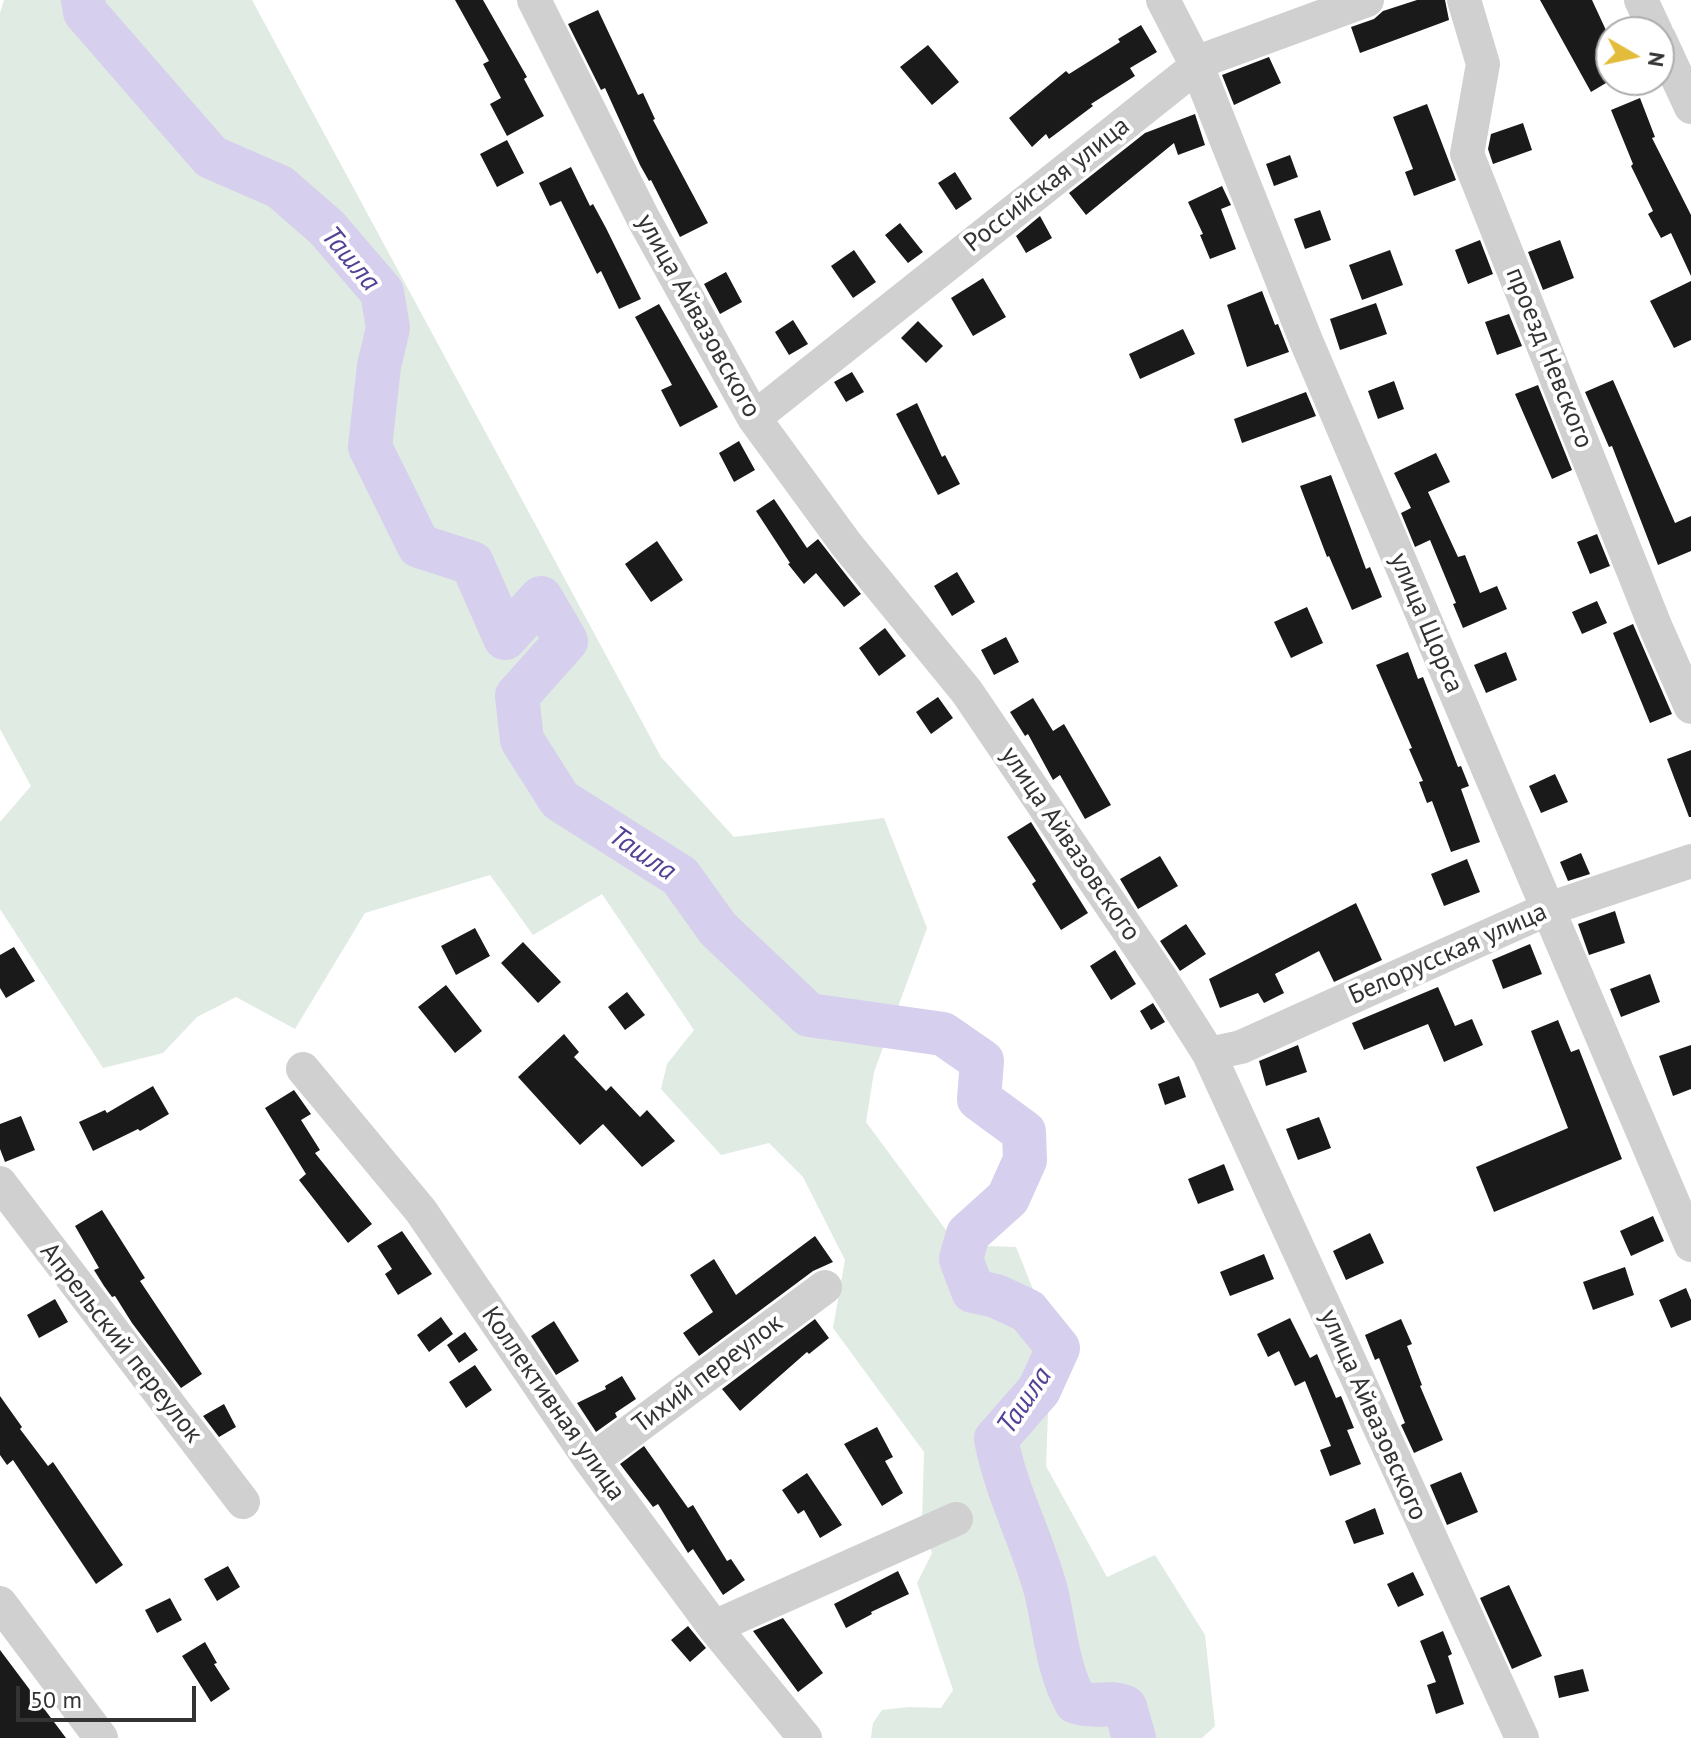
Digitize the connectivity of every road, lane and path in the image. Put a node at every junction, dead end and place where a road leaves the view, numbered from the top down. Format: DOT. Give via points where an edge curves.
graph roads {
  1 [pos="534,0"];
  2 [pos="1163,0"];
  3 [pos="1367,0"];
  4 [pos="1464,0"];
  5 [pos="1197,66"];
  6 [pos="1675,72"];
  7 [pos="1691,107"];
  8 [pos="754,418"];
  9 [pos="1691,707"];
  10 [pos="1691,861"];
  11 [pos="1548,909"];
  12 [pos="1209,1054"];
  13 [pos="303,1069"];
  14 [pos="0,1183"];
  15 [pos="1691,1245"];
  16 [pos="825,1287"];
  17 [pos="591,1461"];
  18 [pos="243,1502"];
  19 [pos="956,1519"];
  20 [pos="0,1603"];
  21 [pos="714,1627"];
  22 [pos="101,1738"];
  23 [pos="805,1738"];
  24 [pos="1522,1738"];
  1 -- 8 [label="street, улица Айвазовского" via="643,218"];
  2 -- 5 [label="street, улица Щорса"];
  3 -- 5 [label="street, Российская улица"];
  4 -- 9 [label="street, проезд Невского" via="1483,64 1467,154"];
  5 -- 8 [label="street, Российская улица"];
  5 -- 11 [label="street, улица Щорса" via="1313,358"];
  6 -- 7 [label="street"];
  8 -- 12 [label="street, улица Айвазовского" via="846,544 967,692"];
  10 -- 11 [label="street, Белорусская улица"];
  11 -- 12 [label="street, Белорусская улица" via="1241,1047"];
  11 -- 15 [label="street, улица Щорса"];
  12 -- 24 [label="street, улица Айвазовского"];
  13 -- 17 [label="street, Коллективная улица" via="421,1211"];
  14 -- 18 [label="street, Апрельский переулок"];
  16 -- 17 [label="street, Тихий переулок"];
  17 -- 21 [label="street, Коллективная улица"];
  19 -- 21 [label="street"];
  20 -- 22 [label="street"];
  21 -- 23 [label="street, Коллективная улица"];
}
